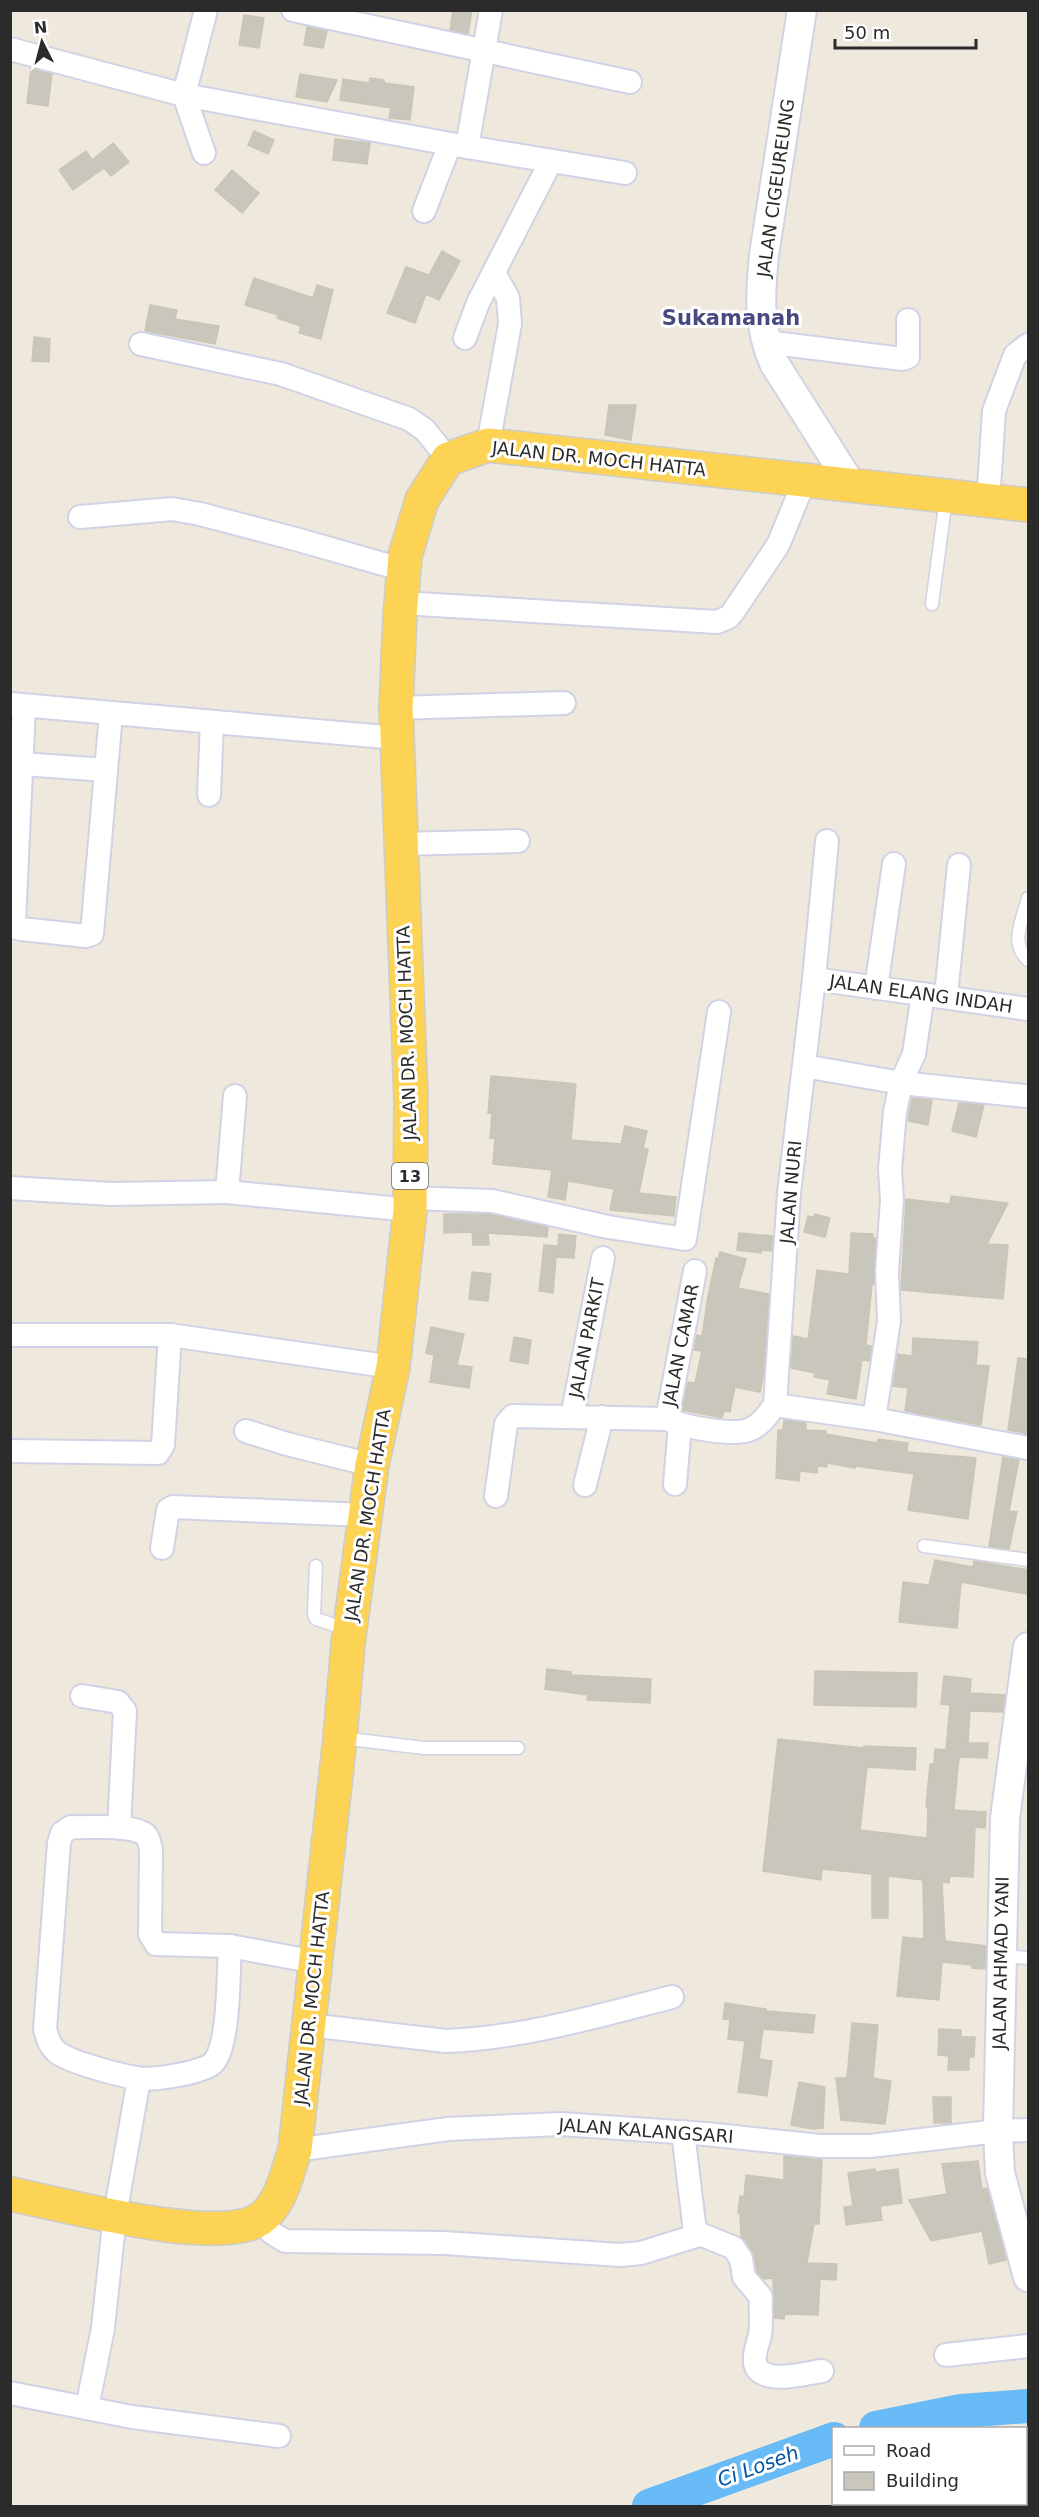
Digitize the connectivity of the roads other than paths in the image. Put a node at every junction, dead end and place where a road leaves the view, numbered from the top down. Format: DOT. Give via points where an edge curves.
graph roads {
  1 [pos="206,10"];
  2 [pos="293,10"];
  3 [pos="491,10"];
  4 [pos="802,10"];
  5 [pos="10,49"];
  6 [pos="485,49"];
  7 [pos="630,82"];
  8 [pos="184,95"];
  9 [pos="459,145"];
  10 [pos="204,153"];
  11 [pos="551,161"];
  12 [pos="626,173"];
  13 [pos="424,211"];
  14 [pos="494,273"];
  15 [pos="908,320"];
  16 [pos="465,338"];
  17 [pos="766,342"];
  18 [pos="141,344"];
  19 [pos="1029,345"];
  20 [pos="489,446"];
  21 [pos="448,459"];
  22 [pos="804,482"];
  23 [pos="852,486"];
  24 [pos="947,497"];
  25 [pos="988,502"];
  26 [pos="1029,505"];
  27 [pos="80,517"];
  28 [pos="404,570"];
  29 [pos="401,603"];
  30 [pos="932,604"];
  31 [pos="564,703"];
  32 [pos="17,705"];
  33 [pos="111,713"];
  34 [pos="212,722"];
  35 [pos="396,723"];
  36 [pos="22,764"];
  37 [pos="106,770"];
  38 [pos="209,795"];
  39 [pos="518,841"];
  40 [pos="827,841"];
  41 [pos="400,844"];
  42 [pos="894,864"];
  43 [pos="959,865"];
  44 [pos="1029,898"];
  45 [pos="1029,960"];
  46 [pos="814,979"];
  47 [pos="876,988"];
  48 [pos="934,995"];
  49 [pos="1029,1009"];
  50 [pos="719,1012"];
  51 [pos="804,1066"];
  52 [pos="901,1083"];
  53 [pos="235,1096"];
  54 [pos="1024,1096"];
  55 [pos="10,1188"];
  56 [pos="227,1192"];
  57 [pos="410,1204"];
  58 [pos="603,1258"];
  59 [pos="695,1271"];
  60 [pos="10,1335"];
  61 [pos="170,1335"];
  62 [pos="393,1367"];
  63 [pos="775,1405"];
  64 [pos="572,1417"];
  65 [pos="602,1417"];
  66 [pos="874,1419"];
  67 [pos="674,1422"];
  68 [pos="246,1431"];
  69 [pos="1029,1449"];
  70 [pos="10,1450"];
  71 [pos="372,1465"];
  72 [pos="675,1484"];
  73 [pos="585,1485"];
  74 [pos="496,1496"];
  75 [pos="365,1515"];
  76 [pos="924,1546"];
  77 [pos="162,1548"];
  78 [pos="1029,1560"];
  79 [pos="316,1566"];
  80 [pos="350,1630"];
  81 [pos="1029,1647"];
  82 [pos="82,1696"];
  83 [pos="1023,1722"];
  84 [pos="340,1738"];
  85 [pos="518,1748"];
  86 [pos="119,1828"];
  87 [pos="230,1946"];
  88 [pos="1015,1957"];
  89 [pos="316,1962"];
  90 [pos="672,1997"];
  91 [pos="309,2025"];
  92 [pos="139,2079"];
  93 [pos="1029,2130"];
  94 [pos="998,2131"];
  95 [pos="683,2132"];
  96 [pos="295,2150"];
  97 [pos="10,2194"];
  98 [pos="115,2215"];
  99 [pos="259,2220"];
  100 [pos="699,2235"];
  101 [pos="1029,2277"];
  102 [pos="1029,2346"];
  103 [pos="946,2355"];
  104 [pos="822,2372"];
  105 [pos="10,2393"];
  106 [pos="87,2408"];
  107 [pos="279,2436"];
  1 -- 8 [label="street"];
  2 -- 6 [label="street"];
  3 -- 6 [label="street"];
  4 -- 17 [label="street, JALAN CIGEUREUNG" via="761,280 761,323"];
  5 -- 8 [label="street"];
  6 -- 7 [label="street"];
  6 -- 9 [label="street"];
  8 -- 9 [label="street"];
  8 -- 10 [label="street"];
  9 -- 11 [label="street"];
  9 -- 13 [label="street"];
  11 -- 12 [label="street"];
  11 -- 14 [label="street"];
  14 -- 16 [label="street"];
  14 -- 20 [label="street" via="508,298 510,324"];
  15 -- 17 [label="street" via="908,357 902,359"];
  17 -- 23 [label="street, JALAN CIGEUREUNG" via="774,363"];
  18 -- 21 [label="street" via="281,374 409,419 425,430"];
  19 -- 25 [label="street" via="1015,355 994,411"];
  20 -- 21 [label="highway, JALAN DR. MOCH HATTA"];
  20 -- 22 [label="highway, JALAN DR. MOCH HATTA"];
  21 -- 28 [label="highway, JALAN DR. MOCH HATTA / 13" via="422,500 410,534"];
  22 -- 23 [label="highway, JALAN DR. MOCH HATTA"];
  22 -- 29 [label="street" via="778,545 733,612 717,622"];
  23 -- 24 [label="highway, JALAN DR. MOCH HATTA"];
  24 -- 25 [label="highway, JALAN DR. MOCH HATTA"];
  24 -- 30 [label="lane"];
  25 -- 26 [label="highway, JALAN DR. MOCH HATTA"];
  27 -- 28 [label="street" via="172,509"];
  28 -- 29 [label="highway, JALAN DR. MOCH HATTA / 13"];
  29 -- 35 [label="highway, JALAN DR. MOCH HATTA / 13"];
  31 -- 35 [label="street"];
  32 -- 33 [label="street"];
  32 -- 36 [label="street"];
  33 -- 34 [label="street"];
  33 -- 37 [label="street"];
  34 -- 35 [label="street"];
  34 -- 38 [label="street"];
  35 -- 41 [label="highway, JALAN DR. MOCH HATTA / 13"];
  36 -- 37 [label="street"];
  36 -- 37 [label="street" via="15,926 21,930 86,936 92,934"];
  39 -- 41 [label="street"];
  40 -- 46 [label="street, JALAN NURI"];
  41 -- 57 [label="highway, JALAN DR. MOCH HATTA / 13" via="411,1099"];
  42 -- 47 [label="street"];
  43 -- 48 [label="street"];
  44 -- 45 [label="lane" via="1017,941 1021,953"];
  46 -- 47 [label="street, JALAN ELANG INDAH"];
  46 -- 51 [label="street, JALAN NURI"];
  47 -- 48 [label="street, JALAN ELANG INDAH"];
  48 -- 49 [label="street, JALAN ELANG INDAH"];
  48 -- 52 [label="street"];
  50 -- 57 [label="street" via="685,1239 492,1202"];
  51 -- 52 [label="street"];
  51 -- 63 [label="street, JALAN NURI" via="789,1193"];
  52 -- 54 [label="street"];
  52 -- 66 [label="street" via="890,1169 889,1321"];
  53 -- 56 [label="street"];
  55 -- 56 [label="street" via="111,1194"];
  56 -- 57 [label="street"];
  57 -- 62 [label="highway, JALAN DR. MOCH HATTA / 13"];
  58 -- 64 [label="street, JALAN PARKIT"];
  59 -- 67 [label="street, JALAN CAMAR"];
  60 -- 61 [label="street"];
  61 -- 62 [label="street"];
  61 -- 70 [label="street" via="163,1446 158,1453"];
  62 -- 71 [label="highway, JALAN DR. MOCH HATTA / 13"];
  63 -- 66 [label="street"];
  63 -- 67 [label="street" via="748,1430"];
  64 -- 65 [label="street"];
  64 -- 74 [label="street" via="510,1418"];
  65 -- 67 [label="street"];
  65 -- 73 [label="street"];
  66 -- 69 [label="street"];
  67 -- 72 [label="street, JALAN CAMAR"];
  68 -- 71 [label="street"];
  71 -- 75 [label="highway, JALAN DR. MOCH HATTA / 13"];
  75 -- 77 [label="street" via="173,1508 168,1510"];
  75 -- 80 [label="highway, JALAN DR. MOCH HATTA / 13"];
  76 -- 78 [label="lane"];
  79 -- 80 [label="lane" via="316,1619"];
  80 -- 84 [label="highway, JALAN DR. MOCH HATTA / 13"];
  81 -- 83 [label="street, JALAN AHMAD YANI"];
  82 -- 86 [label="street" via="118,1702 125,1711"];
  83 -- 88 [label="street, JALAN AHMAD YANI" via="1005,1818"];
  84 -- 85 [label="lane" via="424,1748"];
  84 -- 89 [label="highway, JALAN DR. MOCH HATTA / 13"];
  86 -- 87 [label="street" via="143,1833 148,1838 150,1934 156,1944"];
  86 -- 92 [label="street" via="71,1827 62,1833 45,2029 49,2043 70,2060"];
  87 -- 89 [label="street"];
  87 -- 92 [label="street" via="224,2038 219,2055 211,2065 196,2071"];
  88 -- 94 [label="street, JALAN AHMAD YANI"];
  89 -- 91 [label="highway, JALAN DR. MOCH HATTA / 13"];
  90 -- 91 [label="street" via="561,2025 467,2040"];
  91 -- 96 [label="highway, JALAN DR. MOCH HATTA / 13"];
  92 -- 98 [label="street"];
  93 -- 94 [label="street, JALAN KALANGSARI"];
  94 -- 95 [label="street, JALAN KALANGSARI" via="870,2146 820,2146"];
  94 -- 101 [label="street, JALAN AHMAD YANI" via="1000,2172"];
  95 -- 96 [label="street, JALAN KALANGSARI" via="561,2124 448,2128"];
  95 -- 100 [label="street" via="693,2228"];
  96 -- 99 [label="highway, JALAN DR. MOCH HATTA / 13" via="282,2189"];
  97 -- 98 [label="highway"];
  98 -- 99 [label="highway" via="193,2229 243,2227"];
  98 -- 106 [label="street" via="103,2328"];
  99 -- 100 [label="street" via="285,2241 444,2243 620,2255 641,2253"];
  100 -- 104 [label="street" via="734,2248 741,2259 744,2277 761,2297 760,2334 753,2354 761,2373 773,2376"];
  102 -- 103 [label="street"];
  105 -- 106 [label="street"];
  106 -- 107 [label="street"];
}
